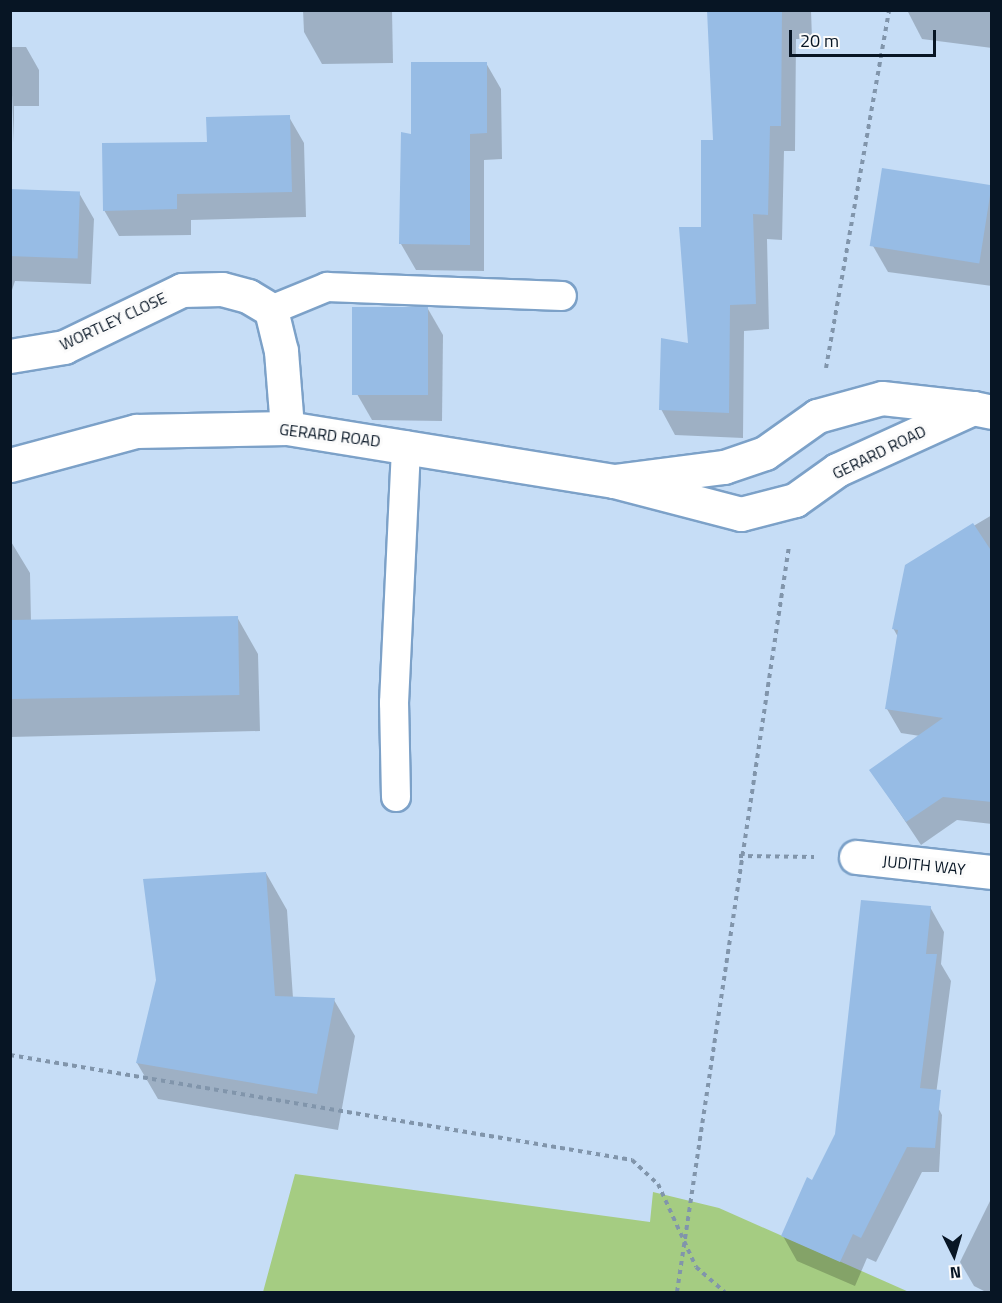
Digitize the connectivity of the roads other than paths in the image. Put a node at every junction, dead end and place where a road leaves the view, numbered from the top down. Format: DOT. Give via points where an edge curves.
graph roads {
  1 [pos="562,296"];
  2 [pos="271,310"];
  3 [pos="10,356"];
  4 [pos="982,410"];
  5 [pos="287,428"];
  6 [pos="406,445"];
  7 [pos="10,465"];
  8 [pos="614,481"];
  9 [pos="396,797"];
  10 [pos="856,857"];
  11 [pos="992,872"];
  1 -- 2 [label="lane" via="327,287"];
  2 -- 3 [label="street, WORTLEY CLOSE" via="248,296 222,289 182,290 64,346"];
  2 -- 5 [label="street" via="281,351"];
  4 -- 8 [label="street, GERARD ROAD" via="882,398 817,416 765,453 724,467"];
  4 -- 8 [label="street, GERARD ROAD" via="847,465 795,500 741,514"];
  5 -- 6 [label="street, GERARD ROAD"];
  5 -- 7 [label="street, GERARD ROAD" via="136,431"];
  6 -- 8 [label="street, GERARD ROAD"];
  6 -- 9 [label="lane" via="394,703"];
  10 -- 11 [label="street, JUDITH WAY"];
}
